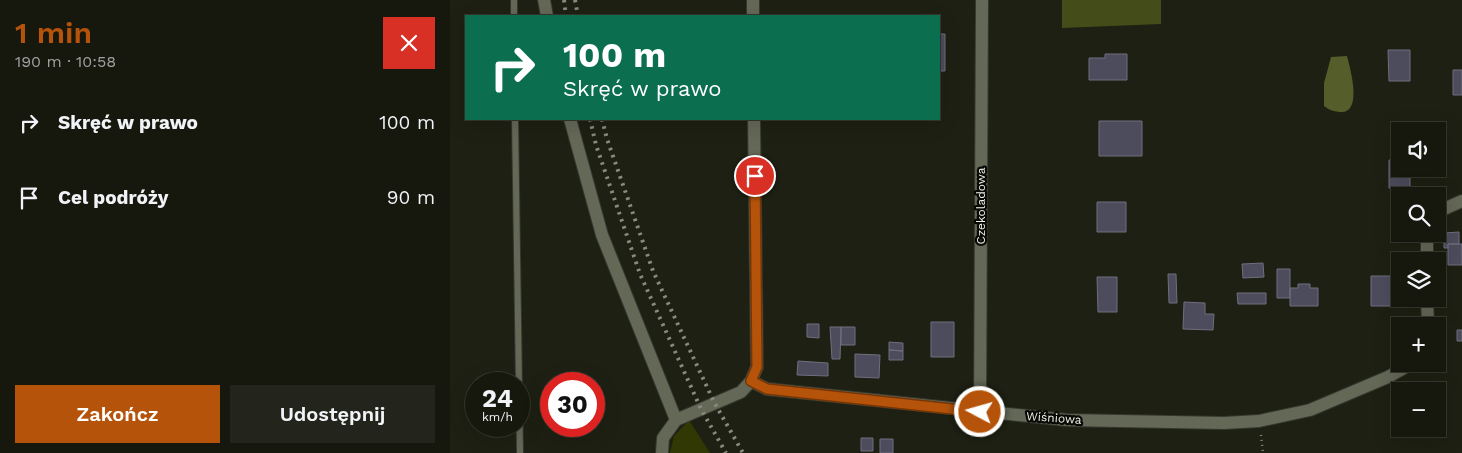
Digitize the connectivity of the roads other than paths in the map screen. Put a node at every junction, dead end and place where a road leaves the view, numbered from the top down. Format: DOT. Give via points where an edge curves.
graph roads {
  1 [pos="514,0"];
  2 [pos="544,0"];
  3 [pos="753,0"];
  4 [pos="982,0"];
  5 [pos="514,15"];
  6 [pos="547,15"];
  7 [pos="753,15"];
  8 [pos="515,120"];
  9 [pos="570,120"];
  10 [pos="754,120"];
  11 [pos="1462,201"];
  12 [pos="1446,208"];
  13 [pos="1397,372"];
  14 [pos="751,381"];
  15 [pos="980,412"];
  16 [pos="676,420"];
  17 [pos="520,453"];
  18 [pos="662,453"];
  1 -- 5 [label="lane"];
  2 -- 6 [label="street"];
  3 -- 7 [label="street"];
  4 -- 15 [label="street, Czekoladowa"];
  8 -- 17 [label="lane"];
  9 -- 16 [label="street" via="602,235"];
  10 -- 14 [label="street" via="757,367"];
  11 -- 12 [label="street"];
  13 -- 15 [label="street, Wiśniowa" via="1310,410 1259,421 1068,420"];
  14 -- 15 [label="street, Wiśniowa" via="767,389"];
  14 -- 16 [label="street" via="741,392"];
  16 -- 18 [label="street" via="663,438"];
}
